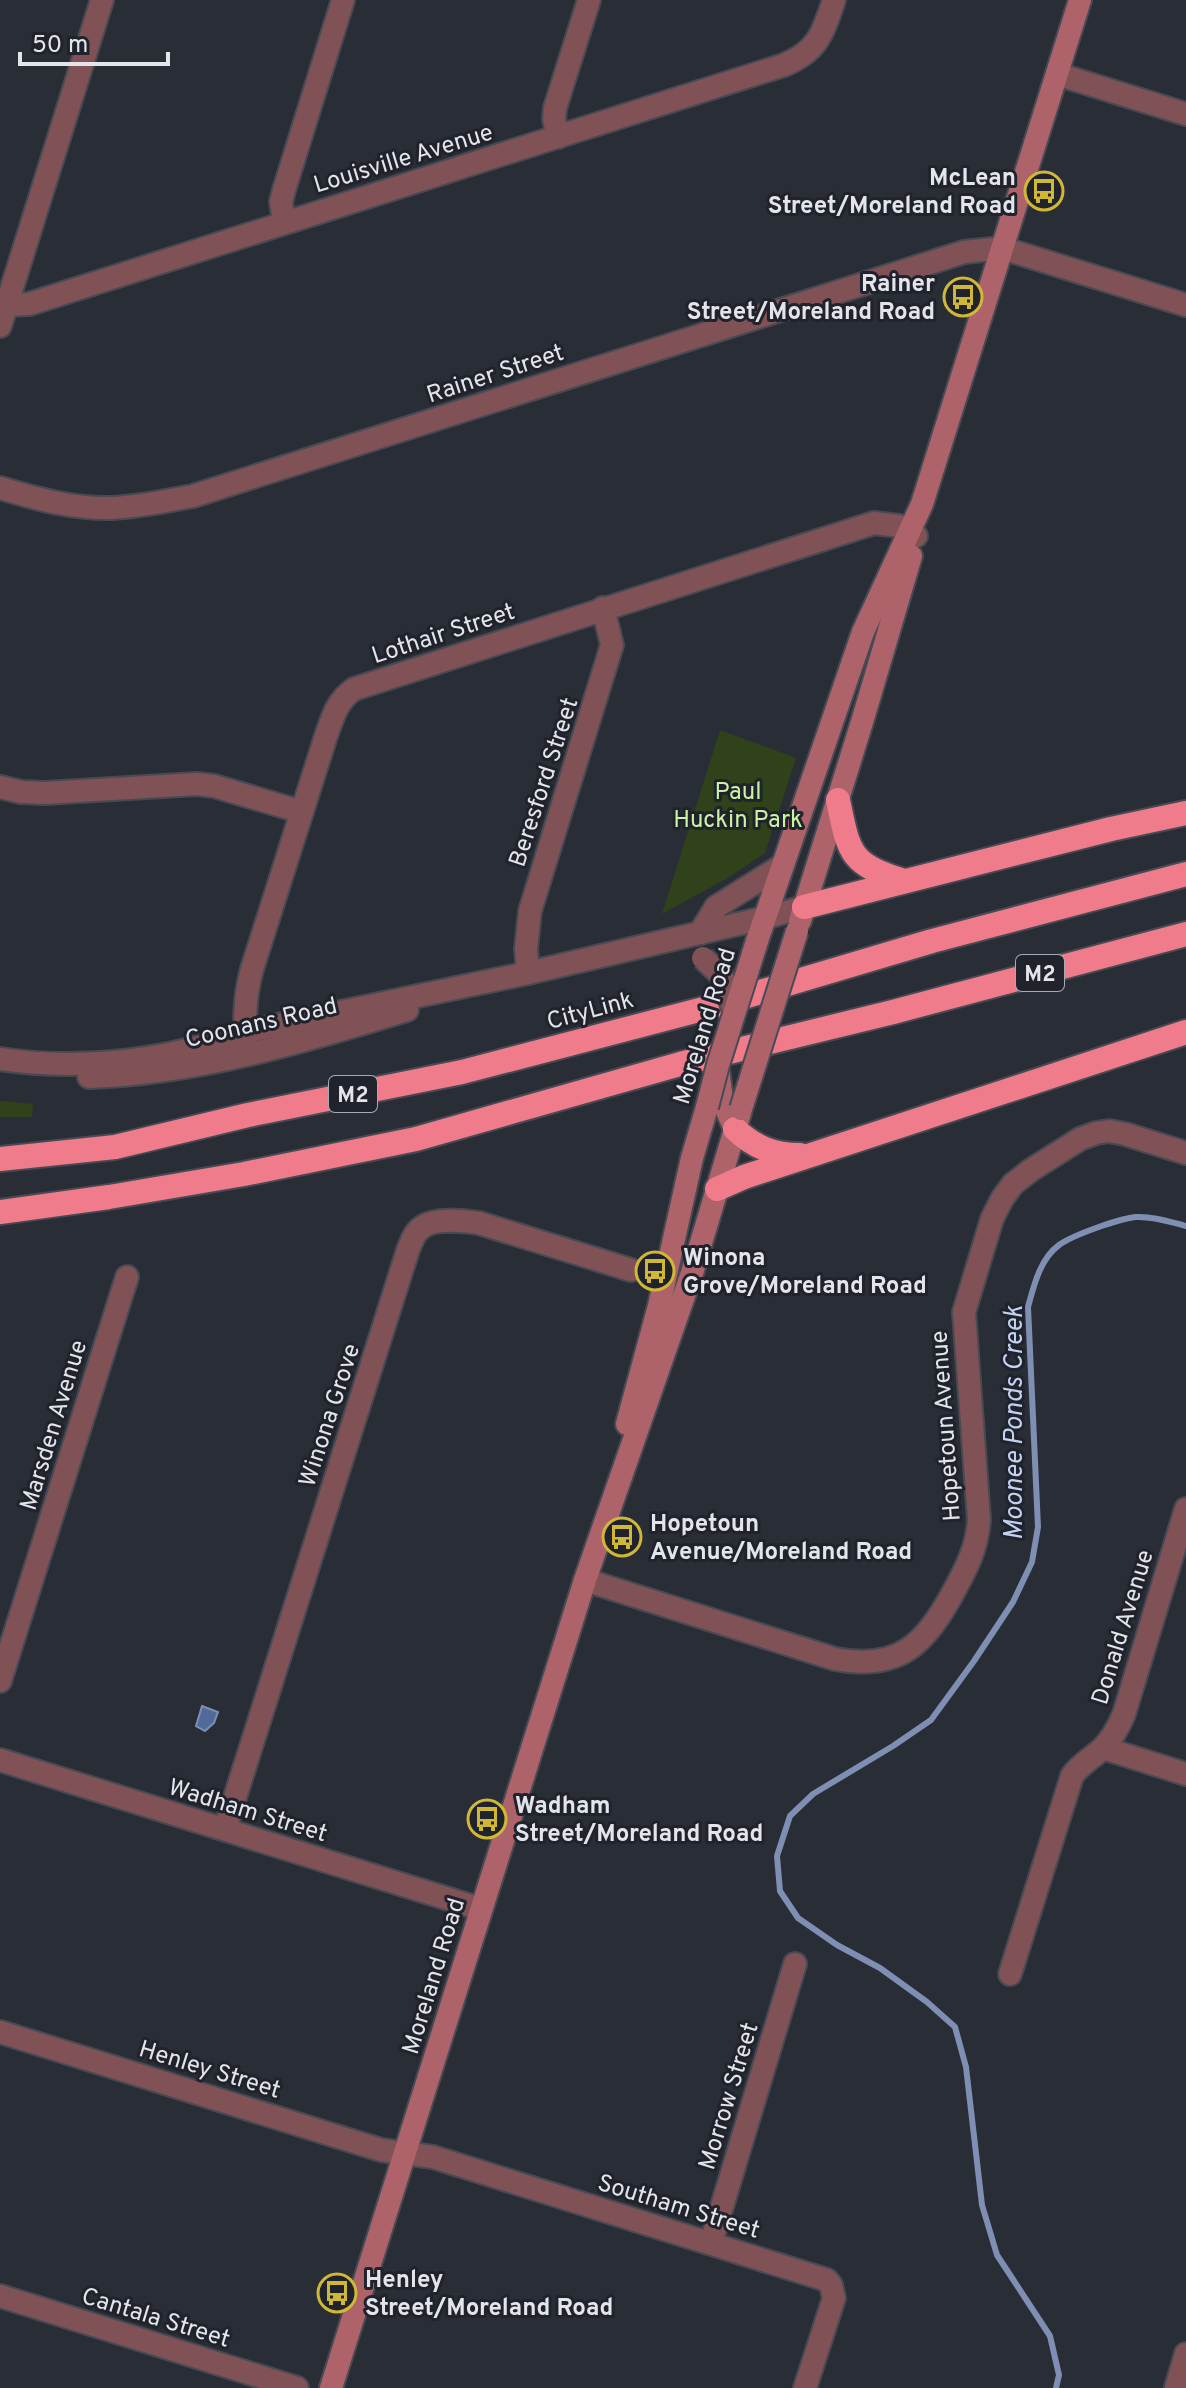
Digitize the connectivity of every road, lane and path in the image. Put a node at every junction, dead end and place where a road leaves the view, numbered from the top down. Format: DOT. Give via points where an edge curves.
graph roads {
  1 [pos="102,0"];
  2 [pos="343,0"];
  3 [pos="589,0"];
  4 [pos="834,0"];
  5 [pos="1080,0"];
  6 [pos="1057,74"];
  7 [pos="1186,114"];
  8 [pos="558,137"];
  9 [pos="284,222"];
  10 [pos="1002,248"];
  11 [pos="1186,305"];
  12 [pos="4,315"];
  13 [pos="0,488"];
  14 [pos="913,534"];
  15 [pos="603,608"];
  16 [pos="0,787"];
  17 [pos="838,800"];
  18 [pos="302,812"];
  19 [pos="1186,813"];
  20 [pos="783,865"];
  21 [pos="1186,874"];
  22 [pos="904,881"];
  23 [pos="804,907"];
  24 [pos="764,918"];
  25 [pos="700,933"];
  26 [pos="1186,934"];
  27 [pos="665,941"];
  28 [pos="528,973"];
  29 [pos="734,1011"];
  30 [pos="1186,1032"];
  31 [pos="246,1043"];
  32 [pos="0,1059"];
  33 [pos="0,1073"];
  34 [pos="727,1113"];
  35 [pos="841,1146"];
  36 [pos="1186,1153"];
  37 [pos="0,1159"];
  38 [pos="717,1189"];
  39 [pos="0,1212"];
  40 [pos="631,1270"];
  41 [pos="127,1277"];
  42 [pos="1186,1509"];
  43 [pos="585,1580"];
  44 [pos="0,1681"];
  45 [pos="1103,1748"];
  46 [pos="0,1760"];
  47 [pos="1186,1774"];
  48 [pos="225,1829"];
  49 [pos="481,1909"];
  50 [pos="795,1964"];
  51 [pos="1010,1974"];
  52 [pos="0,2032"];
  53 [pos="405,2152"];
  54 [pos="711,2243"];
  55 [pos="0,2296"];
  56 [pos="1186,2354"];
  57 [pos="297,2388"];
  58 [pos="331,2388"];
  59 [pos="805,2388"];
  60 [pos="1176,2388"];
  1 -- 12 [label="street"];
  2 -- 9 [label="street" via="284,190"];
  3 -- 8 [label="street" via="555,108"];
  4 -- 8 [label="street, Louisville Avenue" via="818,42 800,59"];
  5 -- 6 [label="main road, Moreland Road"];
  6 -- 7 [label="street"];
  6 -- 10 [label="main road, Moreland Road"];
  8 -- 9 [label="street, Louisville Avenue"];
  9 -- 12 [label="street, Louisville Avenue"];
  10 -- 11 [label="street"];
  10 -- 13 [label="street, Rainer Street" via="950,255 193,496 96,508"];
  10 -- 14 [label="main road, Moreland Road"];
  14 -- 15 [label="street, Lothair Street" via="874,523"];
  14 -- 17 [label="main road, Moreland Road"];
  14 -- 20 [label="main road, Moreland Road" via="863,632"];
  15 -- 18 [label="street, Lothair Street" via="354,689 338,704"];
  15 -- 28 [label="street, Beresford Street" via="612,645 530,911"];
  16 -- 18 [label="street" via="45,793 197,784"];
  17 -- 22 [label="highway" via="854,855"];
  17 -- 23 [label="main road, Moreland Road"];
  18 -- 31 [label="street, Lothair Street" via="247,988"];
  19 -- 22 [label="highway"];
  20 -- 24 [label="main road, Moreland Road"];
  20 -- 25 [label="street" via="716,907"];
  21 -- 37 [label="highway, CityLink / M2" via="462,1072 115,1147"];
  22 -- 23 [label="highway"];
  23 -- 24 [label="street, Coonans Road"];
  23 -- 34 [label="main road, Moreland Road, bridge"];
  24 -- 25 [label="street, Coonans Road"];
  24 -- 29 [label="main road, Moreland Road, bridge"];
  25 -- 27 [label="street, Coonans Road"];
  26 -- 39 [label="highway, M2" via="680,1064 416,1139 244,1174"];
  27 -- 28 [label="street, Coonans Road"];
  27 -- 29 [label="street, bridge" via="703,958 722,976"];
  28 -- 31 [label="street, Coonans Road" via="312,1039"];
  29 -- 34 [label="main road, Moreland Road, bridge" via="718,1065"];
  30 -- 35 [label="highway"];
  31 -- 32 [label="street, Coonans Road" via="108,1062"];
  31 -- 33 [label="street, Coonans Road" via="174,1069 119,1076"];
  34 -- 35 [label="highway" via="759,1147 779,1153 805,1155"];
  34 -- 38 [label="main road, Moreland Road"];
  34 -- 43 [label="main road, Moreland Road" via="688,1173 659,1306"];
  35 -- 38 [label="highway"];
  36 -- 43 [label="street, Hopetoun Avenue" via="1125,1134 1096,1133 1031,1170 1002,1199 964,1312 978,1535 969,1564 937,1622 914,1645 878,1661 835,1659"];
  38 -- 43 [label="main road, Moreland Road"];
  40 -- 48 [label="street, Winona Grove" via="479,1223 435,1222 418,1230"];
  41 -- 44 [label="street, Marsden Avenue"];
  42 -- 45 [label="street, Donald Avenue" via="1124,1714"];
  43 -- 49 [label="main road, Moreland Road"];
  45 -- 47 [label="street"];
  45 -- 51 [label="street, Donald Avenue" via="1072,1776"];
  46 -- 48 [label="street, Wadham Street"];
  48 -- 49 [label="street, Wadham Street"];
  49 -- 53 [label="main road, Moreland Road"];
  50 -- 54 [label="street, Morrow Street"];
  52 -- 53 [label="street, Henley Street" via="381,2150"];
  53 -- 54 [label="street, Southam Street"];
  53 -- 58 [label="main road, Moreland Road"];
  54 -- 59 [label="street, Southam Street" via="831,2285 834,2298"];
  55 -- 57 [label="street, Cantala Street"];
  56 -- 60 [label="street"];
}
